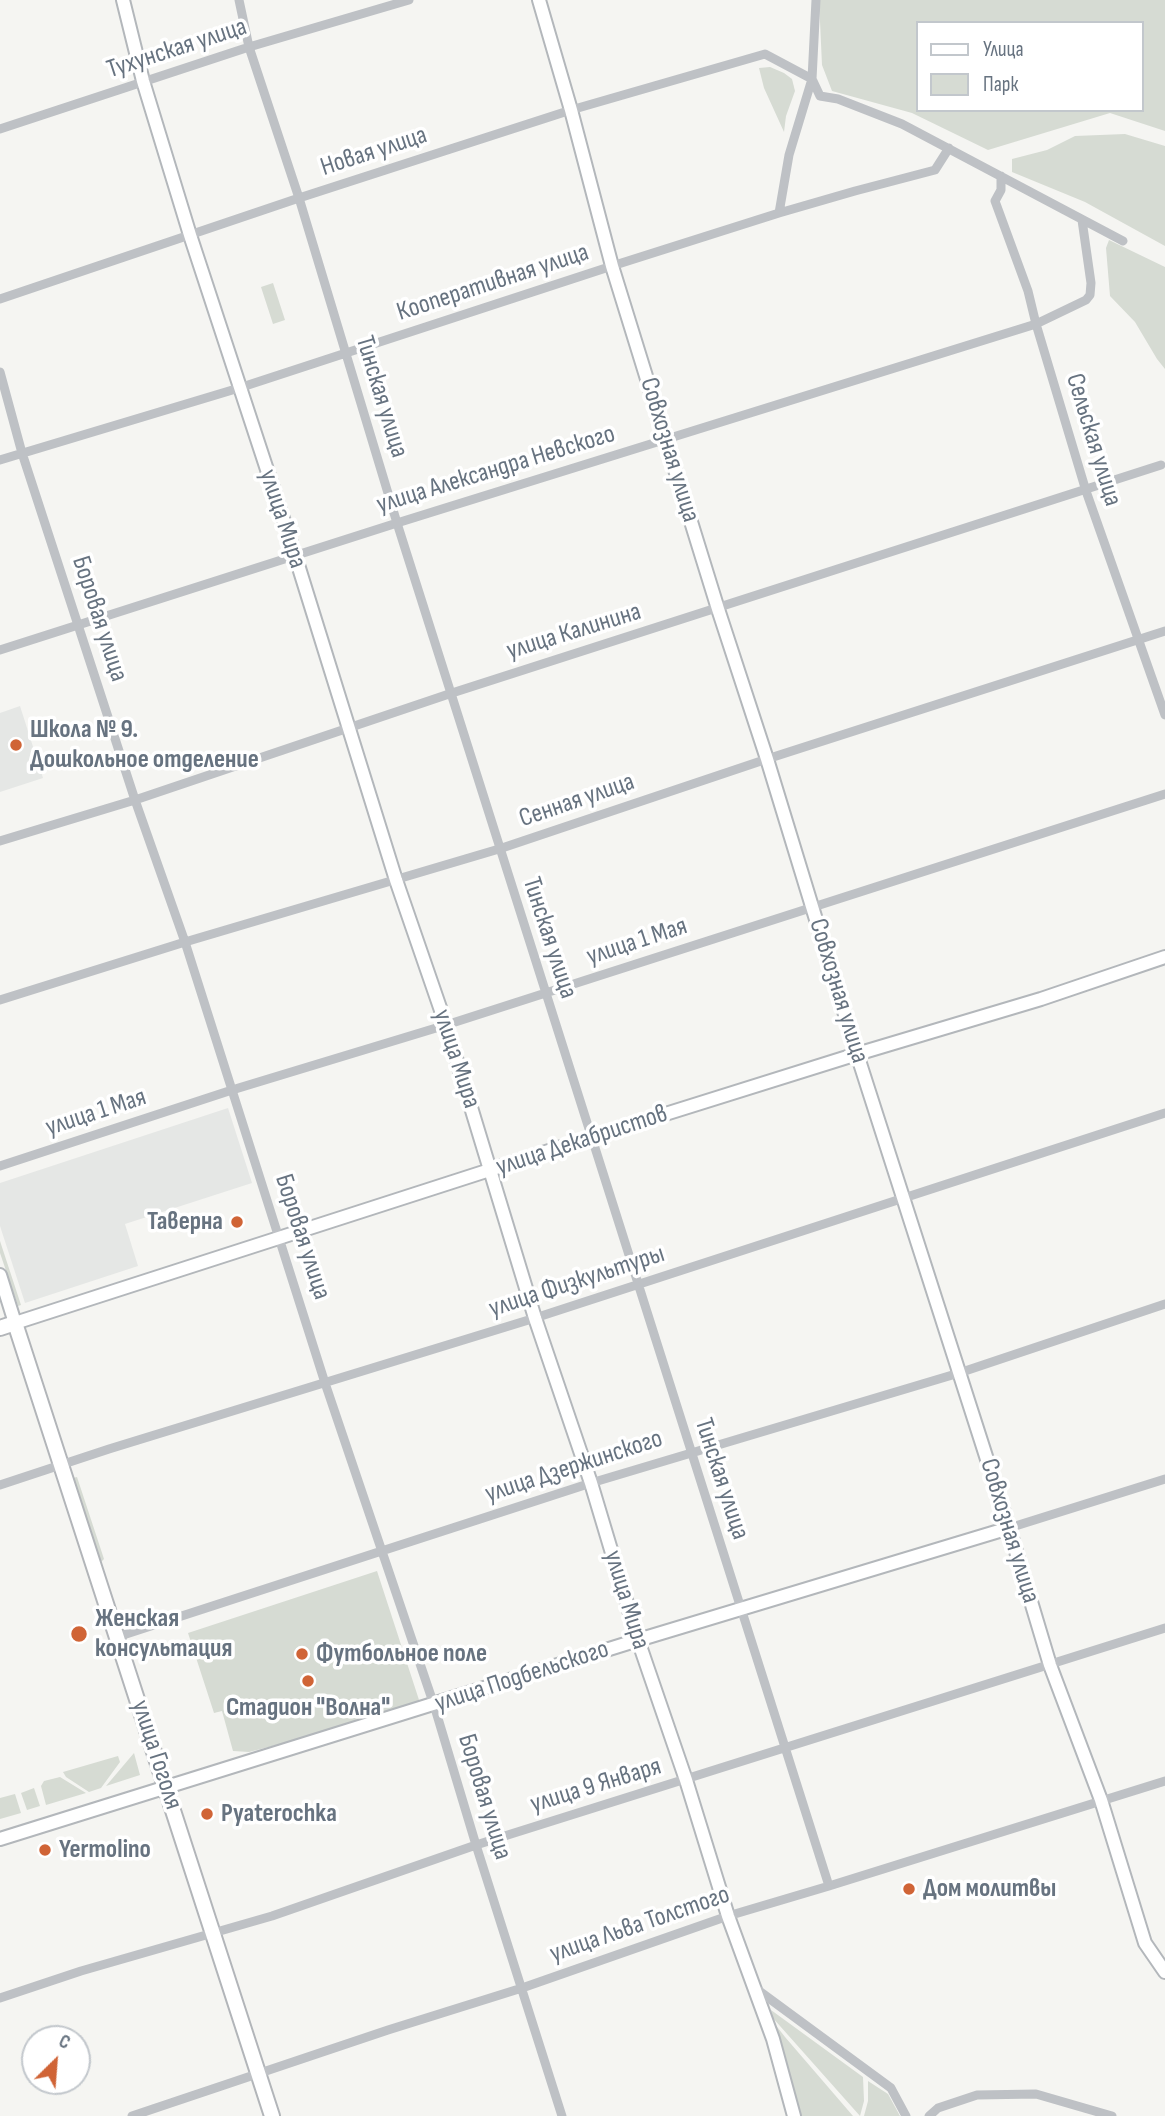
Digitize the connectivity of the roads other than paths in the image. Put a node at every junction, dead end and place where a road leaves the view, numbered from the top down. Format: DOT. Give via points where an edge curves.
graph roads {
  1 [pos="123,0"];
  2 [pos="239,0"];
  3 [pos="409,0"];
  4 [pos="539,0"];
  5 [pos="816,0"];
  6 [pos="249,47"];
  7 [pos="812,79"];
  8 [pos="143,81"];
  9 [pos="820,96"];
  10 [pos="806,100"];
  11 [pos="571,110"];
  12 [pos="0,129"];
  13 [pos="949,148"];
  14 [pos="1001,176"];
  15 [pos="299,198"];
  16 [pos="779,214"];
  17 [pos="1082,220"];
  18 [pos="190,235"];
  19 [pos="1123,242"];
  20 [pos="612,266"];
  21 [pos="0,299"];
  22 [pos="1035,324"];
  23 [pos="346,354"];
  24 [pos="0,372"];
  25 [pos="239,388"];
  26 [pos="666,439"];
  27 [pos="22,453"];
  28 [pos="0,460"];
  29 [pos="1161,465"];
  30 [pos="1086,491"];
  31 [pos="397,523"];
  32 [pos="295,555"];
  33 [pos="718,609"];
  34 [pos="79,624"];
  35 [pos="1165,631"];
  36 [pos="1139,640"];
  37 [pos="0,650"];
  38 [pos="452,693"];
  39 [pos="1165,715"];
  40 [pos="348,728"];
  41 [pos="767,759"];
  42 [pos="1165,794"];
  43 [pos="135,800"];
  44 [pos="0,841"];
  45 [pos="499,849"];
  46 [pos="396,880"];
  47 [pos="813,908"];
  48 [pos="185,942"];
  49 [pos="1165,957"];
  50 [pos="545,993"];
  51 [pos="0,1000"];
  52 [pos="446,1025"];
  53 [pos="857,1054"];
  54 [pos="232,1090"];
  55 [pos="1165,1113"];
  56 [pos="593,1137"];
  57 [pos="0,1166"];
  58 [pos="491,1170"];
  59 [pos="903,1198"];
  60 [pos="280,1237"];
  61 [pos="0,1275"];
  62 [pos="637,1285"];
  63 [pos="1165,1304"];
  64 [pos="535,1318"];
  65 [pos="15,1323"];
  66 [pos="0,1328"];
  67 [pos="959,1373"];
  68 [pos="326,1383"];
  69 [pos="691,1452"];
  70 [pos="61,1464"];
  71 [pos="1165,1479"];
  72 [pos="591,1483"];
  73 [pos="0,1485"];
  74 [pos="1009,1528"];
  75 [pos="382,1551"];
  76 [pos="741,1611"];
  77 [pos="1165,1628"];
  78 [pos="117,1637"];
  79 [pos="638,1640"];
  80 [pos="1050,1665"];
  81 [pos="434,1706"];
  82 [pos="786,1747"];
  83 [pos="686,1780"];
  84 [pos="1165,1781"];
  85 [pos="166,1787"];
  86 [pos="1101,1800"];
  87 [pos="0,1839"];
  88 [pos="476,1845"];
  89 [pos="829,1886"];
  90 [pos="728,1916"];
  91 [pos="212,1933"];
  92 [pos="1165,1972"];
  93 [pos="754,1987"];
  94 [pos="522,1988"];
  95 [pos="0,1998"];
  96 [pos="257,2073"];
  97 [pos="132,2116"];
  98 [pos="272,2116"];
  99 [pos="562,2116"];
  100 [pos="794,2116"];
  101 [pos="906,2116"];
  102 [pos="929,2116"];
  103 [pos="1112,2116"];
  1 -- 8 [label="main road, улица Мира"];
  2 -- 6 [label="street, Тинская улица"];
  3 -- 6 [label="street, Тухунская улица"];
  4 -- 11 [label="main road, Совхозная улица"];
  5 -- 7 [label="street"];
  6 -- 8 [label="street, Тухунская улица"];
  6 -- 15 [label="street, Тинская улица"];
  7 -- 9 [label="street"];
  7 -- 10 [label="street"];
  7 -- 11 [label="street, Новая улица" via="765,54"];
  8 -- 12 [label="street, Тухунская улица"];
  8 -- 18 [label="main road, улица Мира"];
  9 -- 10 [label="street"];
  9 -- 13 [label="street" via="902,124"];
  10 -- 16 [label="street" via="789,155"];
  11 -- 15 [label="street, Новая улица"];
  11 -- 20 [label="main road, Совхозная улица"];
  13 -- 14 [label="street"];
  13 -- 16 [label="street, Кооперативная улица" via="935,170"];
  14 -- 17 [label="street"];
  14 -- 22 [label="street, Сельская улица" via="995,201 1028,291"];
  15 -- 18 [label="street, Новая улица"];
  15 -- 23 [label="street, Тинская улица"];
  16 -- 20 [label="street, Кооперативная улица"];
  17 -- 19 [label="street"];
  17 -- 22 [label="street, улица Александра Невского" via="1090,295"];
  18 -- 21 [label="street, Новая улица"];
  18 -- 25 [label="main road, улица Мира"];
  20 -- 23 [label="street, Кооперативная улица"];
  20 -- 26 [label="main road, Совхозная улица"];
  22 -- 26 [label="street, улица Александра Невского"];
  22 -- 30 [label="street, Сельская улица"];
  23 -- 25 [label="street, Кооперативная улица"];
  23 -- 31 [label="street, Тинская улица"];
  24 -- 27 [label="street, Боровая улица"];
  25 -- 27 [label="street, Кооперативная улица"];
  25 -- 32 [label="main road, улица Мира"];
  26 -- 31 [label="street, улица Александра Невского"];
  26 -- 33 [label="main road, Совхозная улица"];
  27 -- 28 [label="street, Кооперативная улица"];
  27 -- 34 [label="street, Боровая улица"];
  29 -- 30 [label="street, улица Калинина"];
  30 -- 33 [label="street, улица Калинина"];
  30 -- 36 [label="street, Сельская улица"];
  31 -- 32 [label="street, улица Александра Невского"];
  31 -- 38 [label="street, Тинская улица"];
  32 -- 34 [label="street, улица Александра Невского"];
  32 -- 40 [label="main road, улица Мира"];
  33 -- 38 [label="street, улица Калинина"];
  33 -- 41 [label="main road, Совхозная улица"];
  34 -- 37 [label="street, улица Александра Невского"];
  34 -- 43 [label="street, Боровая улица"];
  35 -- 36 [label="street, Сенная улица"];
  36 -- 39 [label="street, Сельская улица"];
  36 -- 41 [label="street, Сенная улица"];
  38 -- 40 [label="street, улица Калинина"];
  38 -- 45 [label="street, Тинская улица"];
  40 -- 43 [label="street, улица Калинина"];
  40 -- 46 [label="main road, улица Мира"];
  41 -- 45 [label="street, Сенная улица"];
  41 -- 47 [label="main road, Совхозная улица"];
  42 -- 47 [label="street, улица 1 Мая"];
  43 -- 44 [label="street, улица Калинина"];
  43 -- 48 [label="street, Боровая улица"];
  45 -- 46 [label="street, Сенная улица"];
  45 -- 50 [label="street, Тинская улица"];
  46 -- 48 [label="street, Сенная улица"];
  46 -- 52 [label="main road, улица Мира"];
  47 -- 50 [label="street, улица 1 Мая"];
  47 -- 53 [label="main road, Совхозная улица"];
  48 -- 51 [label="street, Сенная улица"];
  48 -- 54 [label="street, Боровая улица"];
  49 -- 53 [label="main road, улица Декабристов"];
  50 -- 52 [label="street, улица 1 Мая"];
  50 -- 56 [label="street, Тинская улица"];
  52 -- 54 [label="street, улица 1 Мая"];
  52 -- 58 [label="main road, улица Мира"];
  53 -- 56 [label="main road, улица Декабристов"];
  53 -- 59 [label="main road, Совхозная улица"];
  54 -- 57 [label="street, улица 1 Мая"];
  54 -- 60 [label="street, Боровая улица"];
  55 -- 59 [label="street, улица Физкультуры"];
  56 -- 58 [label="main road, улица Декабристов"];
  56 -- 62 [label="street, Тинская улица"];
  58 -- 60 [label="main road, улица Декабристов"];
  58 -- 64 [label="main road, улица Мира"];
  59 -- 62 [label="street, улица Физкультуры"];
  59 -- 67 [label="main road, Совхозная улица"];
  60 -- 65 [label="main road, улица Декабристов"];
  60 -- 68 [label="street, Боровая улица"];
  61 -- 65 [label="main road, улица Гоголя"];
  62 -- 64 [label="street, улица Физкультуры"];
  62 -- 69 [label="street, Тинская улица"];
  63 -- 67 [label="street, улица Дзержинского"];
  64 -- 68 [label="street, улица Физкультуры"];
  64 -- 72 [label="main road, улица Мира"];
  65 -- 66 [label="main road, улица Декабристов"];
  65 -- 70 [label="main road, улица Гоголя"];
  67 -- 69 [label="street, улица Дзержинского"];
  67 -- 74 [label="main road, Совхозная улица"];
  68 -- 70 [label="street, улица Физкультуры"];
  68 -- 75 [label="street, Боровая улица"];
  69 -- 72 [label="street, улица Дзержинского"];
  69 -- 76 [label="street, Тинская улица"];
  70 -- 73 [label="street, улица Физкультуры"];
  70 -- 78 [label="main road, улица Гоголя"];
  71 -- 74 [label="street, улица Подбельского"];
  72 -- 75 [label="street, улица Дзержинского"];
  72 -- 79 [label="main road, улица Мира"];
  74 -- 76 [label="main road, улица Подбельского"];
  74 -- 80 [label="main road, Совхозная улица"];
  75 -- 78 [label="street, улица Дзержинского"];
  75 -- 81 [label="street, Боровая улица"];
  76 -- 79 [label="main road, улица Подбельского"];
  76 -- 82 [label="street, Тинская улица"];
  77 -- 80 [label="street, улица 9 Января"];
  78 -- 85 [label="main road, улица Гоголя"];
  79 -- 81 [label="main road, улица Подбельского"];
  79 -- 83 [label="main road, улица Мира"];
  80 -- 82 [label="street, улица 9 Января"];
  80 -- 86 [label="main road, Совхозная улица"];
  81 -- 85 [label="main road, улица Подбельского"];
  81 -- 88 [label="street, Боровая улица"];
  82 -- 83 [label="street, улица 9 Января"];
  82 -- 89 [label="street, Тинская улица"];
  83 -- 88 [label="street, улица 9 Января"];
  83 -- 90 [label="main road, улица Мира"];
  84 -- 86 [label="street, улица Льва Толстого"];
  85 -- 87 [label="main road, улица Подбельского"];
  85 -- 91 [label="main road, улица Гоголя"];
  86 -- 89 [label="street, улица Льва Толстого"];
  86 -- 92 [label="main road, Совхозная улица" via="1145,1943"];
  88 -- 91 [label="street, улица 9 Января"];
  88 -- 94 [label="street, Боровая улица"];
  89 -- 90 [label="street, улица Льва Толстого"];
  90 -- 93 [label="main road, улица Мира"];
  90 -- 94 [label="street, улица Льва Толстого"];
  91 -- 95 [label="street, улица 9 Января"];
  91 -- 96 [label="main road, улица Гоголя"];
  93 -- 100 [label="main road, улица Мира"];
  93 -- 101 [label="street" via="891,2088"];
  94 -- 96 [label="street, улица Льва Толстого"];
  94 -- 99 [label="street, Боровая улица"];
  96 -- 97 [label="street, улица Льва Толстого"];
  96 -- 98 [label="main road, улица Гоголя"];
  102 -- 103 [label="street" via="938,2108 977,2095 1025,2094"];
}
